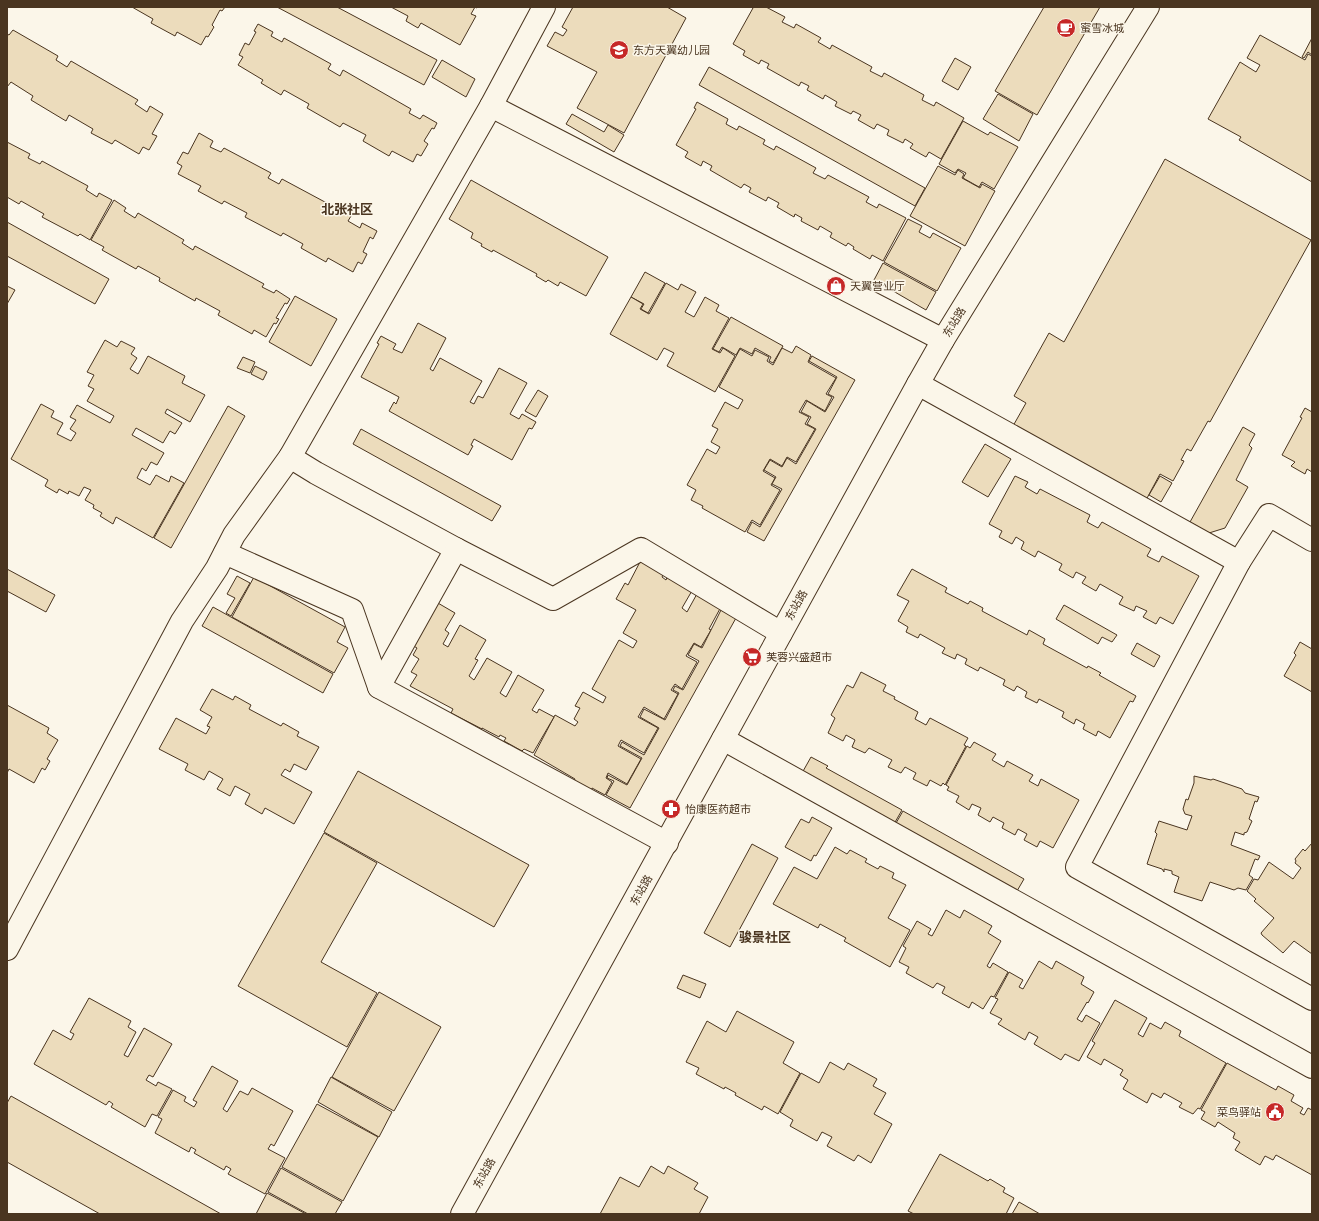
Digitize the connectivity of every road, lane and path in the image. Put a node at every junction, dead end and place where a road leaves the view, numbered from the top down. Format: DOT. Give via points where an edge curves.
graph roads {
  1 [pos="544,7"];
  2 [pos="1148,7"];
  3 [pos="491,106"];
  4 [pos="943,340"];
  5 [pos="918,384"];
  6 [pos="290,457"];
  7 [pos="1312,540"];
  8 [pos="456,549"];
  9 [pos="225,553"];
  10 [pos="1240,562"];
  11 [pos="781,633"];
  12 [pos="379,687"];
  13 [pos="723,739"];
  14 [pos="667,843"];
  15 [pos="7,949"];
  16 [pos="1312,999"];
  17 [pos="1312,1067"];
  18 [pos="462,1214"];
  1 -- 3 [label="street"];
  2 -- 4 [label="street, 东站路"];
  3 -- 4 [label="street"];
  3 -- 6 [label="street"];
  4 -- 5 [label="street, 东站路"];
  5 -- 10 [label="street"];
  5 -- 11 [label="street, 东站路"];
  6 -- 8 [label="street"];
  6 -- 9 [label="street" via="234,535"];
  7 -- 10 [label="street" via="1269,515"];
  8 -- 11 [label="street" via="552,599 641,550"];
  8 -- 12 [label="street"];
  9 -- 12 [label="street" via="352,610"];
  9 -- 15 [label="street" via="182,621"];
  10 -- 16 [label="street" via="1077,867"];
  11 -- 13 [label="street, 东站路"];
  12 -- 14 [label="street"];
  13 -- 14 [label="street, 东站路"];
  13 -- 17 [label="street"];
  14 -- 18 [label="street, 东站路"];
}
